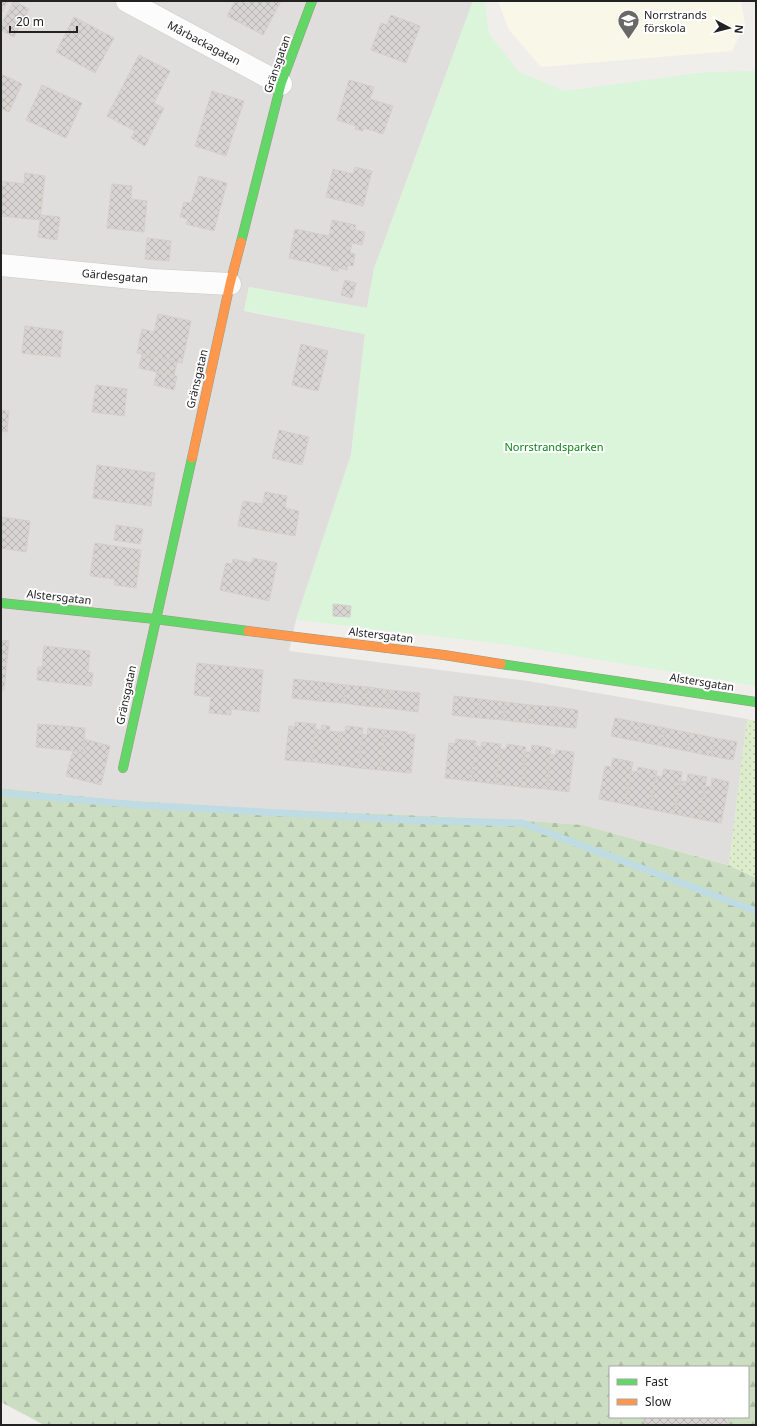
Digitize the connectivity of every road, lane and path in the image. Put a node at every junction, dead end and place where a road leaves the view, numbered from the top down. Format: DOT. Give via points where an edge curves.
graph roads {
  1 [pos="127,1"];
  2 [pos="312,1"];
  3 [pos="281,84"];
  4 [pos="1,265"];
  5 [pos="230,284"];
  6 [pos="1,603"];
  7 [pos="155,619"];
  8 [pos="756,702"];
  9 [pos="123,768"];
  1 -- 3 [label="street, Mårbackagatan"];
  2 -- 3 [label="street, Gränsgatan"];
  3 -- 5 [label="street, Gränsgatan"];
  4 -- 5 [label="street, Gärdesgatan" via="153,280"];
  5 -- 7 [label="street, Gränsgatan"];
  6 -- 7 [label="street, Alstersgatan"];
  7 -- 8 [label="street, Alstersgatan" via="444,655"];
  7 -- 9 [label="street, Gränsgatan"];
}
